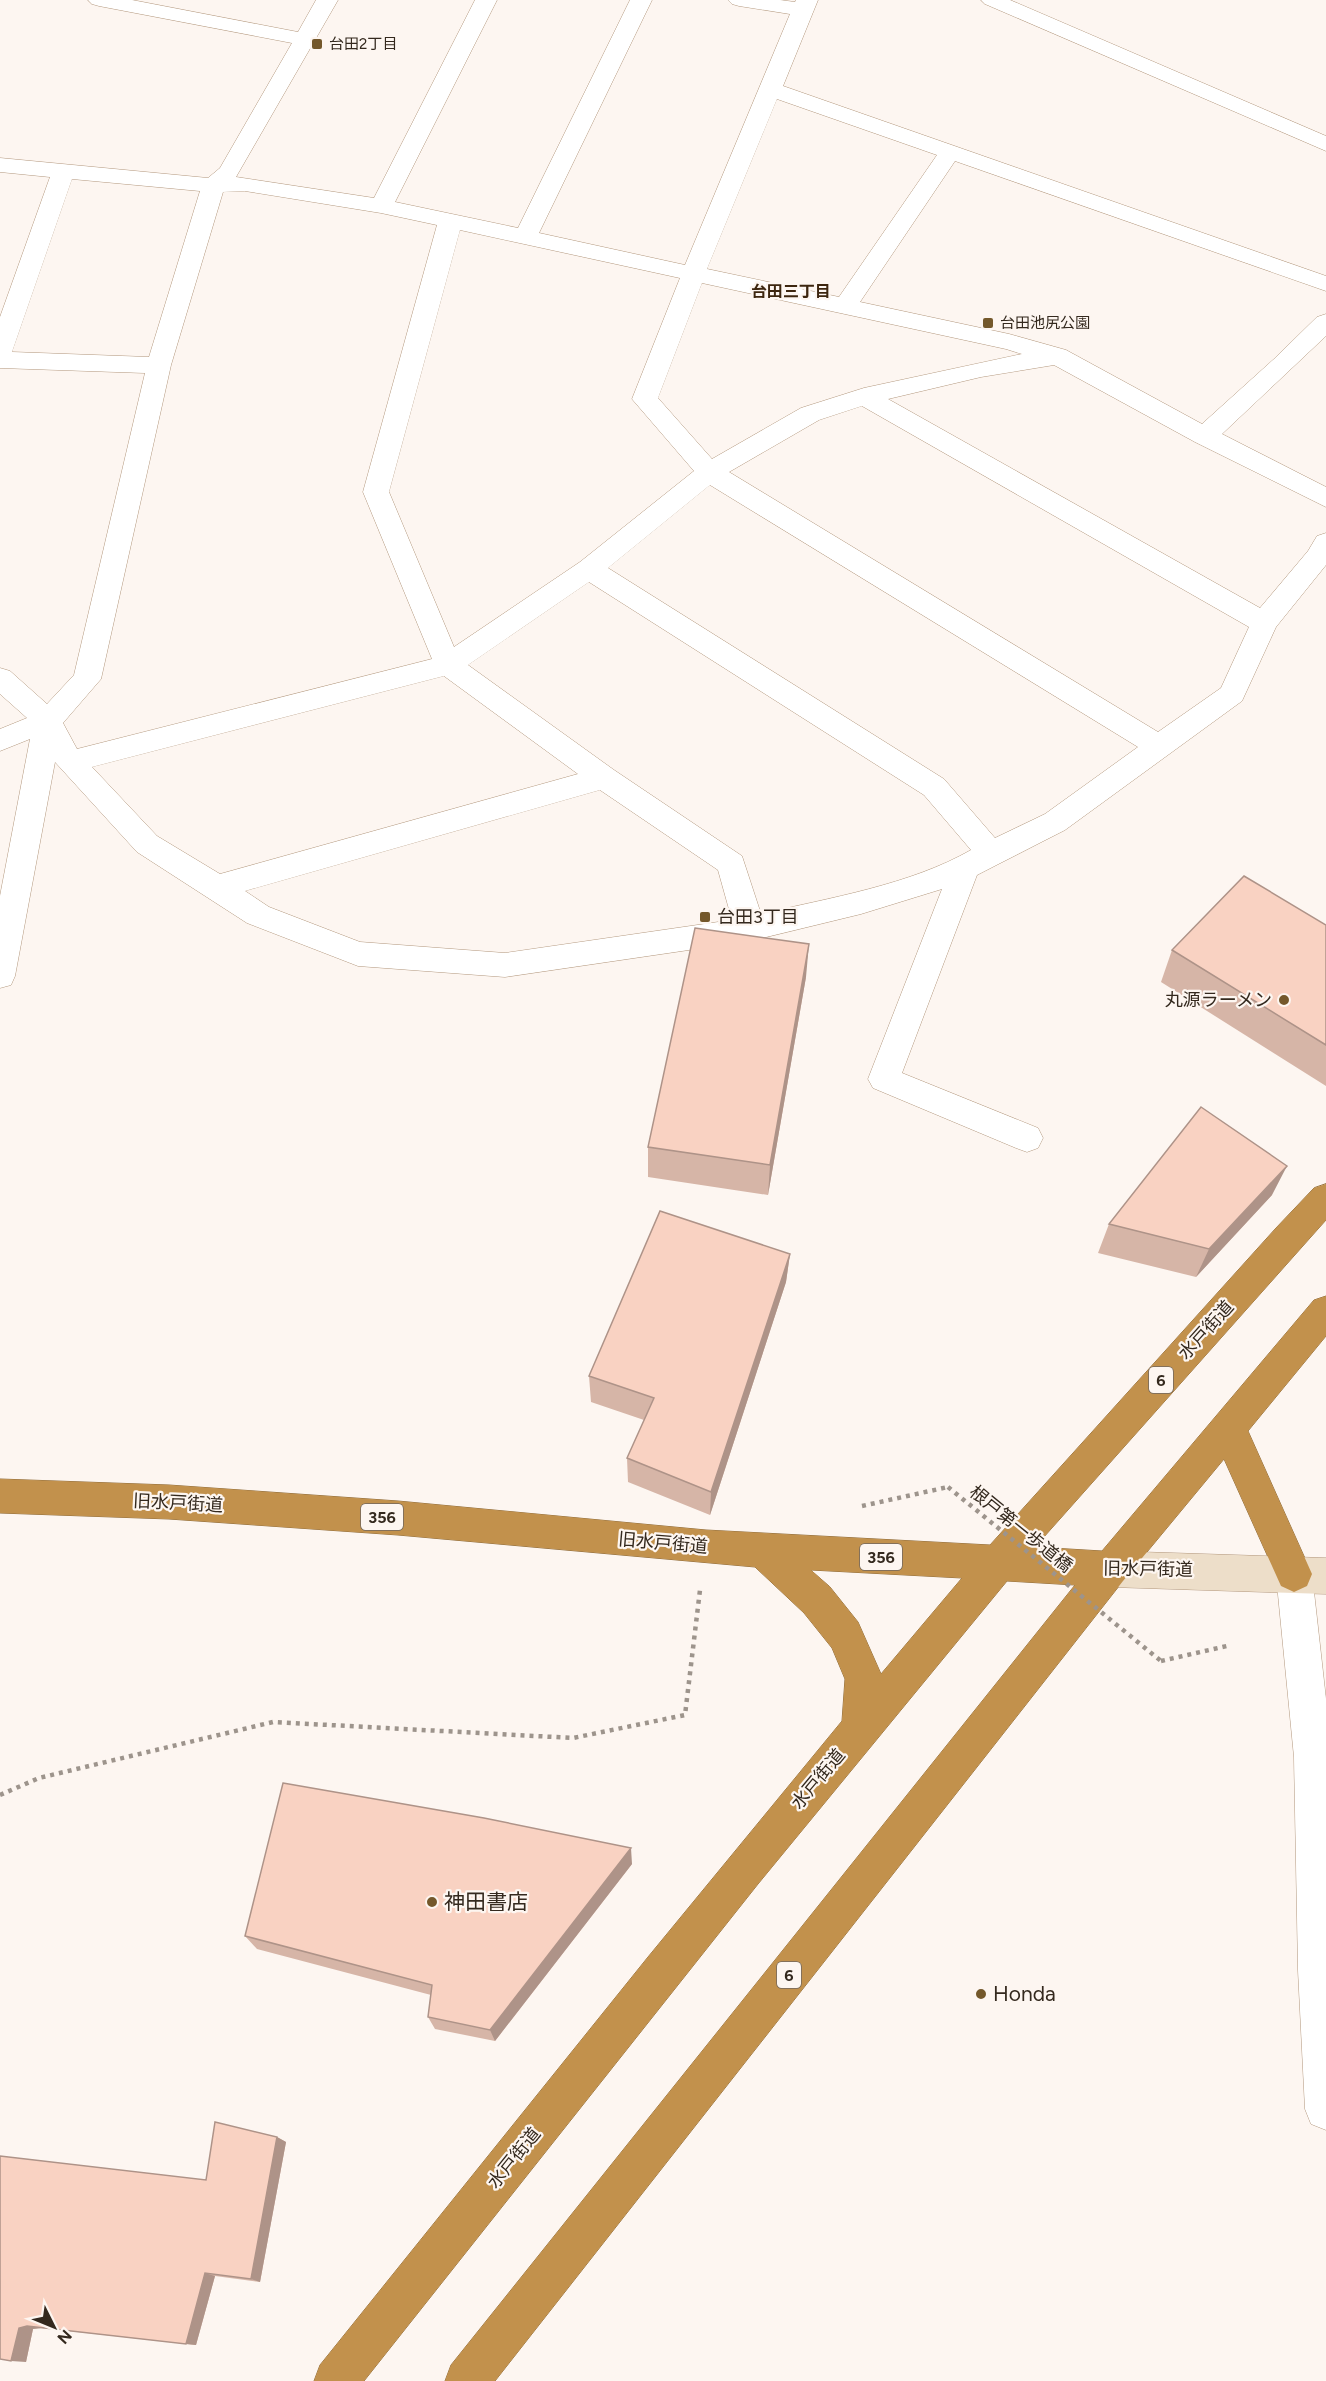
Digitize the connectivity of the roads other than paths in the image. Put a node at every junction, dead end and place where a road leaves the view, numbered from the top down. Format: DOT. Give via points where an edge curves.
graph roads {
  1 [pos="99,0"];
  2 [pos="327,0"];
  3 [pos="486,0"];
  4 [pos="641,0"];
  5 [pos="740,0"];
  6 [pos="992,0"];
  7 [pos="805,5"];
  8 [pos="303,39"];
  9 [pos="771,89"];
  10 [pos="1326,144"];
  11 [pos="950,152"];
  12 [pos="0,165"];
  13 [pos="63,171"];
  14 [pos="213,185"];
  15 [pos="381,206"];
  16 [pos="450,222"];
  17 [pos="526,236"];
  18 [pos="693,275"];
  19 [pos="1326,284"];
  20 [pos="845,306"];
  21 [pos="1326,322"];
  22 [pos="0,352"];
  23 [pos="1057,356"];
  24 [pos="0,360"];
  25 [pos="159,365"];
  26 [pos="864,396"];
  27 [pos="1204,436"];
  28 [pos="709,472"];
  29 [pos="1326,498"];
  30 [pos="1326,542"];
  31 [pos="589,569"];
  32 [pos="1264,623"];
  33 [pos="448,665"];
  34 [pos="0,678"];
  35 [pos="48,721"];
  36 [pos="0,740"];
  37 [pos="1160,747"];
  38 [pos="70,762"];
  39 [pos="604,778"];
  40 [pos="978,860"];
  41 [pos="217,887"];
  42 [pos="750,929"];
  43 [pos="0,976"];
  44 [pos="1027,1138"];
  45 [pos="1326,1198"];
  46 [pos="1326,1311"];
  47 [pos="1229,1428"];
  48 [pos="0,1496"];
  49 [pos="763,1551"];
  50 [pos="999,1563"];
  51 [pos="1110,1569"];
  52 [pos="1310,1575"];
  53 [pos="860,1730"];
  54 [pos="1326,2109"];
  55 [pos="336,2381"];
  56 [pos="467,2381"];
  1 -- 8 [label="street"];
  2 -- 8 [label="street"];
  3 -- 15 [label="street"];
  4 -- 17 [label="street"];
  5 -- 7 [label="street"];
  6 -- 10 [label="street"];
  7 -- 9 [label="street"];
  8 -- 14 [label="street" via="229,172"];
  9 -- 11 [label="street"];
  9 -- 18 [label="street"];
  11 -- 19 [label="street"];
  11 -- 20 [label="street"];
  12 -- 13 [label="street"];
  13 -- 14 [label="street"];
  13 -- 22 [label="street"];
  14 -- 15 [label="street" via="245,184"];
  14 -- 25 [label="street"];
  15 -- 16 [label="street"];
  16 -- 17 [label="street"];
  16 -- 33 [label="street" via="376,492"];
  17 -- 18 [label="street"];
  18 -- 20 [label="street"];
  18 -- 28 [label="street" via="645,399"];
  20 -- 23 [label="street"];
  21 -- 27 [label="street"];
  23 -- 26 [label="street"];
  23 -- 27 [label="street"];
  24 -- 25 [label="street"];
  25 -- 35 [label="street" via="87,679"];
  26 -- 28 [label="street" via="810,414"];
  26 -- 32 [label="street"];
  27 -- 29 [label="street"];
  28 -- 31 [label="street"];
  28 -- 37 [label="street"];
  30 -- 32 [label="street"];
  31 -- 33 [label="street"];
  31 -- 40 [label="street" via="934,787"];
  32 -- 37 [label="street" via="1232,694"];
  33 -- 38 [label="street"];
  33 -- 39 [label="street"];
  34 -- 35 [label="street"];
  35 -- 36 [label="street"];
  35 -- 38 [label="street"];
  35 -- 43 [label="street"];
  37 -- 40 [label="street" via="1055,822"];
  38 -- 41 [label="street" via="147,844"];
  39 -- 41 [label="street"];
  39 -- 42 [label="street" via="731,864"];
  40 -- 42 [label="street" via="956,873 861,902"];
  40 -- 44 [label="street" via="885,1079"];
  41 -- 42 [label="street" via="258,915 358,954 505,965"];
  45 -- 50 [label="highway, 水戸街道 / 6"];
  46 -- 47 [label="highway, 6"];
  47 -- 51 [label="highway, 6"];
  47 -- 52 [label="highway" via="1258,1498"];
  48 -- 49 [label="highway, 旧水戸街道 / 356" via="169,1502 387,1517"];
  49 -- 50 [label="highway, 旧水戸街道 / 356"];
  49 -- 53 [label="highway" via="817,1600 845,1635 864,1679"];
  50 -- 51 [label="highway, 旧水戸街道 / 356"];
  50 -- 53 [label="highway, 水戸街道 / 6"];
  51 -- 52 [label="street, 旧水戸街道"];
  51 -- 56 [label="highway, 6"];
  52 -- 54 [label="street" via="1318,1970"];
  53 -- 55 [label="highway, 水戸街道 / 6" via="750,1861"];
}
